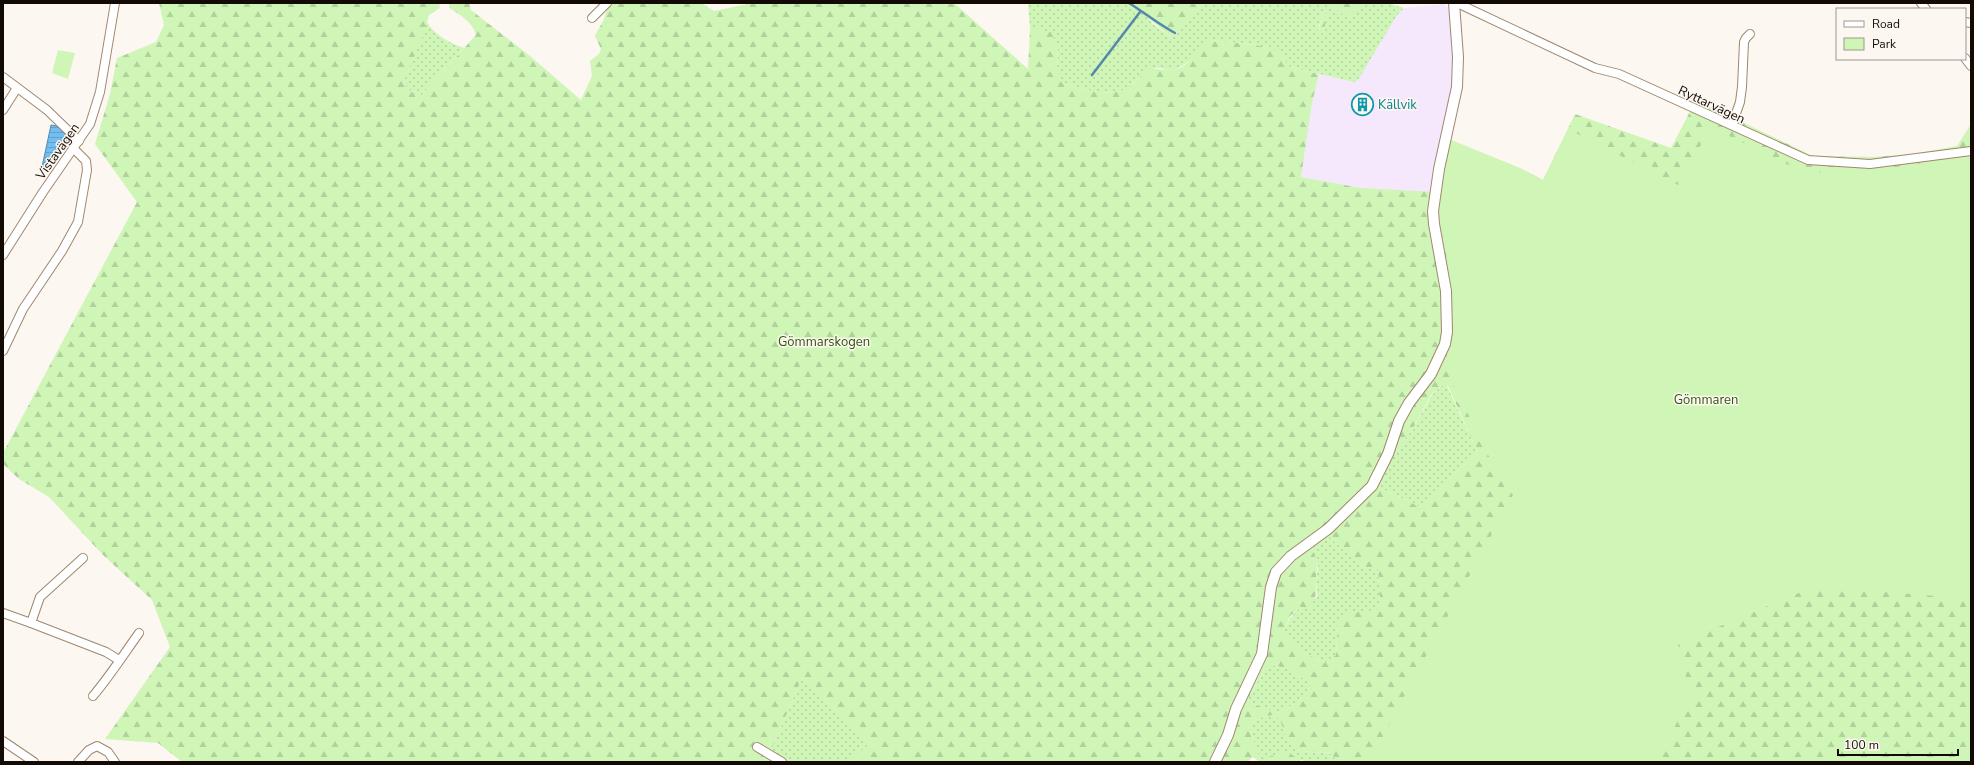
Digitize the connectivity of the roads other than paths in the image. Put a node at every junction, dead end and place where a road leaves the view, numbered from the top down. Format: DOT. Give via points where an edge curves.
graph roads {
  1 [pos="115,3"];
  2 [pos="607,3"];
  3 [pos="1454,3"];
  4 [pos="1457,3"];
  5 [pos="104,16"];
  6 [pos="113,16"];
  7 [pos="592,18"];
  8 [pos="1750,34"];
  9 [pos="3,77"];
  10 [pos="17,88"];
  11 [pos="3,110"];
  12 [pos="1732,125"];
  13 [pos="79,141"];
  14 [pos="73,148"];
  15 [pos="1971,152"];
  16 [pos="3,255"];
  17 [pos="3,351"];
  18 [pos="83,558"];
  19 [pos="3,613"];
  20 [pos="31,623"];
  21 [pos="140,633"];
  22 [pos="119,660"];
  23 [pos="93,696"];
  24 [pos="3,741"];
  25 [pos="757,747"];
  26 [pos="34,762"];
  27 [pos="78,762"];
  28 [pos="114,762"];
  29 [pos="782,762"];
  30 [pos="1215,762"];
  1 -- 6 [label="street, Vistavägen"];
  2 -- 7 [label="street"];
  3 -- 30 [label="street" via="1458,56 1457,87 1439,169 1433,211 1446,291 1445,344 1431,374 1399,421 1388,454 1372,486 1328,529 1291,556 1276,572 1271,587 1262,654"];
  4 -- 12 [label="street, Ryttarvägen" via="1595,68 1619,74"];
  5 -- 6 [label="street"];
  6 -- 13 [label="street, Vistavägen" via="100,92 90,124"];
  8 -- 12 [label="street" via="1744,42 1740,102"];
  9 -- 10 [label="street"];
  10 -- 11 [label="street"];
  10 -- 13 [label="street" via="47,110"];
  12 -- 15 [label="street, Ryttarvägen" via="1786,151 1817,162 1870,164"];
  13 -- 14 [label="street, Vistavägen"];
  14 -- 16 [label="street, Vistavägen"];
  14 -- 17 [label="street" via="86,161 87,170 78,222 24,309"];
  18 -- 20 [label="street" via="40,597"];
  19 -- 20 [label="street"];
  20 -- 22 [label="street" via="106,652"];
  21 -- 22 [label="street"];
  22 -- 23 [label="street" via="111,675"];
  24 -- 26 [label="street"];
  25 -- 29 [label="street"];
  27 -- 28 [label="street" via="89,750 97,746 108,752"];
}
